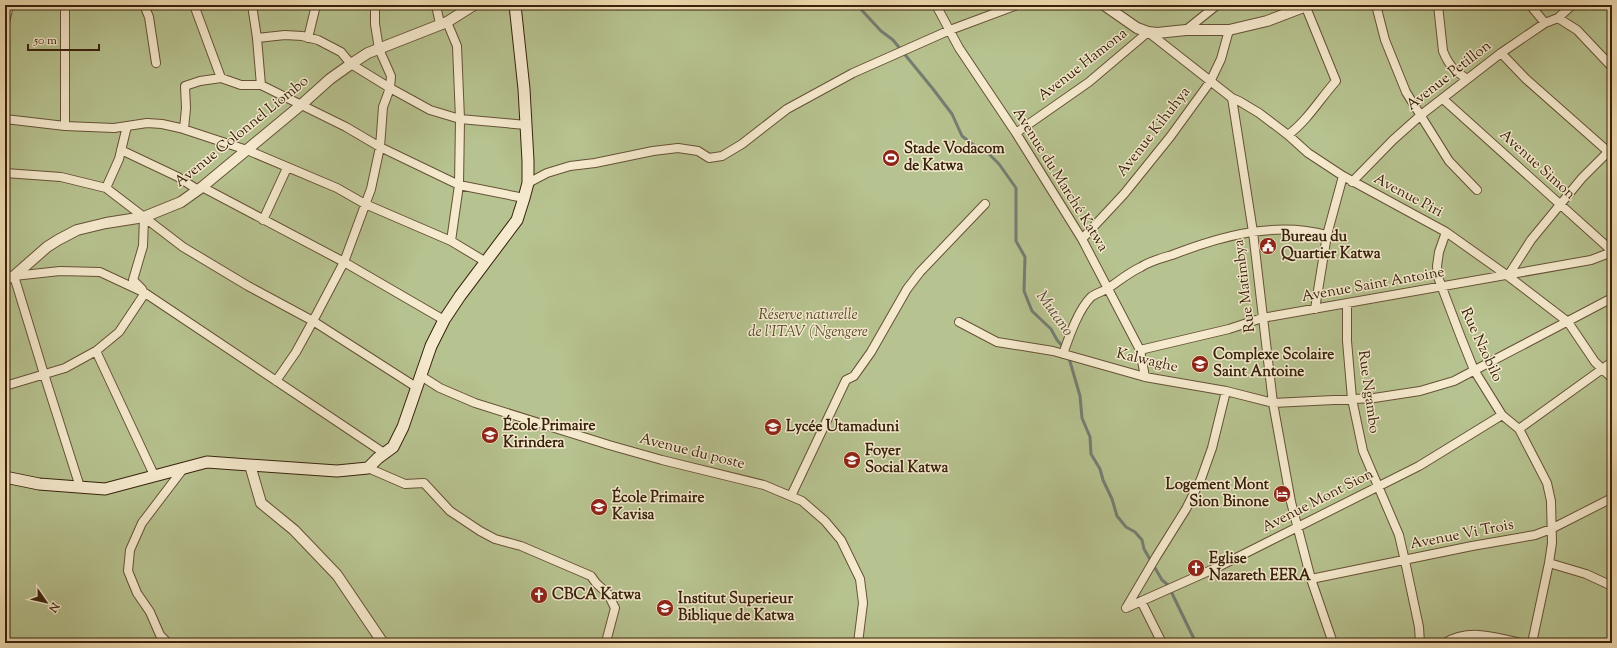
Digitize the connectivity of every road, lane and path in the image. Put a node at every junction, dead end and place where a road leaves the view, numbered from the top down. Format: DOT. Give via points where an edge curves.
graph roads {
  1 [pos="10,5"];
  2 [pos="65,5"];
  3 [pos="144,5"];
  4 [pos="194,5"];
  5 [pos="252,5"];
  6 [pos="316,5"];
  7 [pos="375,5"];
  8 [pos="436,5"];
  9 [pos="474,5"];
  10 [pos="515,5"];
  11 [pos="936,5"];
  12 [pos="1017,5"];
  13 [pos="1104,5"];
  14 [pos="1217,5"];
  15 [pos="1307,5"];
  16 [pos="1376,5"];
  17 [pos="1438,5"];
  18 [pos="1530,5"];
  19 [pos="1572,5"];
  20 [pos="1558,18"];
  21 [pos="5,22"];
  22 [pos="1545,22"];
  23 [pos="444,23"];
  24 [pos="950,30"];
  25 [pos="1186,30"];
  26 [pos="1229,30"];
  27 [pos="1148,32"];
  28 [pos="257,38"];
  29 [pos="308,38"];
  30 [pos="379,48"];
  31 [pos="1501,53"];
  32 [pos="156,63"];
  33 [pos="351,64"];
  34 [pos="1612,67"];
  35 [pos="221,78"];
  36 [pos="1467,79"];
  37 [pos="1210,82"];
  38 [pos="260,85"];
  39 [pos="390,88"];
  40 [pos="1232,98"];
  41 [pos="1443,99"];
  42 [pos="301,105"];
  43 [pos="1421,115"];
  44 [pos="5,119"];
  45 [pos="460,119"];
  46 [pos="526,125"];
  47 [pos="65,126"];
  48 [pos="126,126"];
  49 [pos="184,129"];
  50 [pos="1016,133"];
  51 [pos="1288,136"];
  52 [pos="380,147"];
  53 [pos="121,150"];
  54 [pos="247,150"];
  55 [pos="1611,152"];
  56 [pos="287,168"];
  57 [pos="5,173"];
  58 [pos="1343,176"];
  59 [pos="1352,182"];
  60 [pos="528,183"];
  61 [pos="458,185"];
  62 [pos="106,188"];
  63 [pos="200,189"];
  64 [pos="1477,190"];
  65 [pos="524,198"];
  66 [pos="365,204"];
  67 [pos="986,204"];
  68 [pos="1561,205"];
  69 [pos="144,217"];
  70 [pos="263,220"];
  71 [pos="1252,232"];
  72 [pos="1446,232"];
  73 [pos="1327,235"];
  74 [pos="1082,239"];
  75 [pos="451,241"];
  76 [pos="1612,251"];
  77 [pos="344,262"];
  78 [pos="486,262"];
  79 [pos="1508,276"];
  80 [pos="10,278"];
  81 [pos="1441,287"];
  82 [pos="1108,289"];
  83 [pos="145,293"];
  84 [pos="1612,298"];
  85 [pos="1347,303"];
  86 [pos="1315,309"];
  87 [pos="1262,318"];
  88 [pos="444,320"];
  89 [pos="313,321"];
  90 [pos="959,322"];
  91 [pos="1568,322"];
  92 [pos="96,350"];
  93 [pos="1140,350"];
  94 [pos="1063,354"];
  95 [pos="1612,362"];
  96 [pos="1603,369"];
  97 [pos="1474,370"];
  98 [pos="44,374"];
  99 [pos="421,376"];
  100 [pos="1145,377"];
  101 [pos="1612,378"];
  102 [pos="276,381"];
  103 [pos="5,386"];
  104 [pos="416,387"];
  105 [pos="1226,391"];
  106 [pos="1352,400"];
  107 [pos="1273,403"];
  108 [pos="1502,415"];
  109 [pos="1519,429"];
  110 [pos="384,453"];
  111 [pos="250,465"];
  112 [pos="368,468"];
  113 [pos="183,469"];
  114 [pos="154,475"];
  115 [pos="5,477"];
  116 [pos="1378,486"];
  117 [pos="80,487"];
  118 [pos="791,496"];
  119 [pos="1612,498"];
  120 [pos="1298,527"];
  121 [pos="1551,529"];
  122 [pos="1405,561"];
  123 [pos="1549,563"];
  124 [pos="1311,579"];
  125 [pos="1612,586"];
  126 [pos="1141,601"];
  127 [pos="168,643"];
  128 [pos="383,643"];
  129 [pos="603,643"];
  130 [pos="620,643"];
  131 [pos="858,643"];
  132 [pos="1162,643"];
  133 [pos="1333,643"];
  134 [pos="1420,643"];
  135 [pos="1445,643"];
  136 [pos="1521,643"];
  137 [pos="1532,643"];
  1 -- 21 [label="street"];
  2 -- 47 [label="street"];
  3 -- 32 [label="street" via="149,17"];
  4 -- 35 [label="street"];
  5 -- 28 [label="street"];
  6 -- 29 [label="street"];
  7 -- 30 [label="street"];
  8 -- 23 [label="street"];
  9 -- 23 [label="street, Avenue Colonnel Liombo"];
  10 -- 46 [label="main road"];
  11 -- 24 [label="street, Avenue du Marché Katwa"];
  12 -- 24 [label="street"];
  13 -- 27 [label="street" via="1132,26"];
  14 -- 25 [label="street"];
  15 -- 26 [label="street" via="1267,21"];
  15 -- 51 [label="street" via="1336,81 1300,126"];
  16 -- 43 [label="street" via="1385,40 1406,92"];
  17 -- 36 [label="street" via="1443,51 1450,65"];
  18 -- 22 [label="street"];
  19 -- 20 [label="street, Avenue Petillon"];
  20 -- 22 [label="street, Avenue Petillon"];
  20 -- 34 [label="street" via="1577,30"];
  22 -- 31 [label="street, Avenue Petillon"];
  23 -- 30 [label="street, Avenue Colonnel Liombo"];
  23 -- 45 [label="street" via="457,46"];
  24 -- 50 [label="street, Avenue du Marché Katwa" via="959,48"];
  24 -- 60 [label="street" via="853,73 787,109 722,156 709,158 698,151 678,148 653,151 595,164 570,166 547,173"];
  25 -- 26 [label="street"];
  25 -- 27 [label="street"];
  26 -- 37 [label="street, Avenue Kihuhya" via="1221,58"];
  27 -- 37 [label="street"];
  27 -- 50 [label="street, Avenue Hamona" via="1089,82"];
  28 -- 29 [label="street" via="285,35"];
  28 -- 38 [label="street"];
  29 -- 33 [label="street" via="318,40 341,52"];
  30 -- 33 [label="street, Avenue Colonnel Liombo"];
  30 -- 39 [label="street" via="391,76"];
  31 -- 36 [label="street, Avenue Petillon"];
  31 -- 55 [label="street" via="1526,79"];
  33 -- 39 [label="street"];
  33 -- 42 [label="street, Avenue Colonnel Liombo"];
  35 -- 38 [label="street" via="241,85"];
  35 -- 49 [label="street" via="185,86"];
  36 -- 41 [label="street, Avenue Petillon"];
  37 -- 40 [label="street"];
  37 -- 74 [label="street, Avenue Kihuhya" via="1124,194"];
  38 -- 42 [label="street"];
  39 -- 45 [label="street" via="430,110"];
  39 -- 52 [label="street" via="383,107"];
  40 -- 51 [label="street, Avenue Piri"];
  40 -- 71 [label="street, Rue Matimbya"];
  41 -- 43 [label="street, Avenue Petillon"];
  41 -- 68 [label="street, Avenue Simon"];
  42 -- 52 [label="street"];
  42 -- 54 [label="street, Avenue Colonnel Liombo"];
  43 -- 59 [label="street, Avenue Petillon" via="1392,140"];
  43 -- 64 [label="street" via="1449,161"];
  44 -- 47 [label="street"];
  45 -- 46 [label="street"];
  45 -- 61 [label="street"];
  46 -- 60 [label="main road"];
  47 -- 48 [label="street"];
  48 -- 49 [label="street" via="147,123"];
  48 -- 53 [label="street"];
  49 -- 54 [label="street"];
  50 -- 74 [label="street, Avenue du Marché Katwa"];
  51 -- 58 [label="street, Avenue Piri"];
  52 -- 61 [label="street"];
  52 -- 66 [label="street"];
  53 -- 62 [label="street"];
  53 -- 63 [label="street"];
  54 -- 56 [label="street"];
  54 -- 63 [label="street, Avenue Colonnel Liombo"];
  55 -- 68 [label="street" via="1582,178"];
  56 -- 66 [label="street" via="337,188"];
  56 -- 70 [label="street"];
  57 -- 62 [label="street" via="61,177"];
  58 -- 59 [label="street, Avenue Piri"];
  58 -- 73 [label="street"];
  59 -- 72 [label="street, Avenue Piri"];
  60 -- 65 [label="main road"];
  61 -- 65 [label="street"];
  61 -- 75 [label="street"];
  62 -- 69 [label="street"];
  63 -- 69 [label="street, Avenue Colonnel Liombo" via="180,202"];
  63 -- 70 [label="street"];
  65 -- 78 [label="main road" via="517,220"];
  66 -- 75 [label="street"];
  66 -- 77 [label="street"];
  67 -- 118 [label="street" via="907,288 888,324 854,376 846,380"];
  68 -- 76 [label="street, Avenue Simon"];
  68 -- 79 [label="street" via="1531,240"];
  69 -- 80 [label="street, Avenue Colonnel Liombo" via="77,230 47,247"];
  69 -- 83 [label="street" via="143,246 133,280"];
  69 -- 89 [label="street" via="183,247"];
  70 -- 77 [label="street"];
  71 -- 73 [label="street" via="1291,229"];
  71 -- 82 [label="street" via="1196,246 1141,266"];
  71 -- 87 [label="street, Rue Matimbya"];
  72 -- 79 [label="street, Avenue Piri"];
  72 -- 81 [label="street, Rue Nzobilo" via="1437,266"];
  73 -- 86 [label="street"];
  74 -- 82 [label="street, Avenue du Marché Katwa"];
  75 -- 78 [label="street"];
  76 -- 79 [label="street, Avenue Saint Antoine" via="1591,260"];
  77 -- 88 [label="street"];
  77 -- 89 [label="street"];
  78 -- 88 [label="main road"];
  79 -- 81 [label="street, Avenue Saint Antoine"];
  79 -- 91 [label="street, Avenue Piri"];
  80 -- 83 [label="street" via="60,271 100,272"];
  80 -- 98 [label="street"];
  81 -- 85 [label="street, Avenue Saint Antoine"];
  81 -- 97 [label="street, Rue Nzobilo"];
  82 -- 93 [label="street, Avenue du Marché Katwa"];
  82 -- 94 [label="street" via="1092,297 1075,321"];
  83 -- 92 [label="street" via="119,332"];
  83 -- 102 [label="street"];
  84 -- 91 [label="street, Kalwaghe"];
  85 -- 86 [label="street, Avenue Saint Antoine"];
  85 -- 106 [label="street, Rue Ngambo"];
  86 -- 87 [label="street, Avenue Saint Antoine"];
  87 -- 93 [label="street, Avenue Saint Antoine" via="1229,329"];
  87 -- 107 [label="street, Rue Matimbya"];
  88 -- 99 [label="main road" via="431,346"];
  89 -- 102 [label="street"];
  89 -- 104 [label="street"];
  90 -- 94 [label="street, Kalwaghe" via="997,342"];
  91 -- 96 [label="street, Avenue Piri" via="1595,362"];
  91 -- 97 [label="street, Kalwaghe"];
  92 -- 98 [label="street" via="65,368"];
  92 -- 114 [label="street"];
  93 -- 100 [label="street, Avenue du Marché Katwa"];
  94 -- 100 [label="street, Kalwaghe"];
  95 -- 96 [label="street"];
  96 -- 101 [label="street, Avenue Piri"];
  96 -- 109 [label="street"];
  97 -- 106 [label="street, Kalwaghe" via="1454,381 1420,390"];
  97 -- 108 [label="street, Rue Nzobilo"];
  98 -- 103 [label="street"];
  98 -- 117 [label="street"];
  99 -- 104 [label="main road"];
  99 -- 118 [label="street, Avenue du poste" via="440,388 475,403 609,445 764,485"];
  100 -- 105 [label="street, Kalwaghe"];
  102 -- 110 [label="street"];
  104 -- 110 [label="main road" via="403,427 393,447"];
  105 -- 107 [label="street, Kalwaghe"];
  105 -- 126 [label="street, Avenue Mont Sion" via="1212,448 1200,479 1186,509 1126,608"];
  106 -- 107 [label="street, Kalwaghe"];
  106 -- 116 [label="street, Rue Ngambo" via="1363,451"];
  107 -- 120 [label="street, Rue Matimbya"];
  108 -- 109 [label="street, Rue Nzobilo"];
  108 -- 116 [label="street, Avenue Mont Sion" via="1419,466"];
  109 -- 121 [label="street, Rue Nzobilo" via="1547,482 1551,500"];
  110 -- 112 [label="main road"];
  111 -- 112 [label="main road" via="337,471"];
  111 -- 113 [label="main road" via="207,462"];
  111 -- 128 [label="street" via="261,503 294,530 337,574"];
  112 -- 129 [label="street" via="405,484 424,483 450,511 480,531 591,576 608,594 615,608"];
  113 -- 114 [label="main road"];
  113 -- 127 [label="street" via="142,524 130,550 128,571 160,635"];
  114 -- 117 [label="main road" via="105,489"];
  115 -- 117 [label="main road" via="39,484"];
  116 -- 120 [label="street, Avenue Mont Sion"];
  116 -- 122 [label="street, Rue Ngambo" via="1399,535"];
  118 -- 131 [label="street, Avenue du poste" via="802,501 825,521 841,540 851,559 860,579 863,603"];
  119 -- 121 [label="street, Avenue Vi Trois"];
  120 -- 124 [label="street, Rue Matimbya"];
  120 -- 126 [label="street, Avenue Mont Sion" via="1218,567"];
  121 -- 122 [label="street, Avenue Vi Trois" via="1536,535"];
  121 -- 123 [label="street, Rue Nzobilo"];
  122 -- 124 [label="street, Avenue Vi Trois"];
  122 -- 134 [label="street, Rue Ngambo"];
  123 -- 125 [label="street" via="1586,574"];
  123 -- 137 [label="street, Rue Nzobilo"];
  124 -- 133 [label="street, Rue Matimbya"];
  126 -- 132 [label="street"];
  129 -- 130 [label="street"];
  135 -- 136 [label="street" via="1454,637 1467,634"];
}
